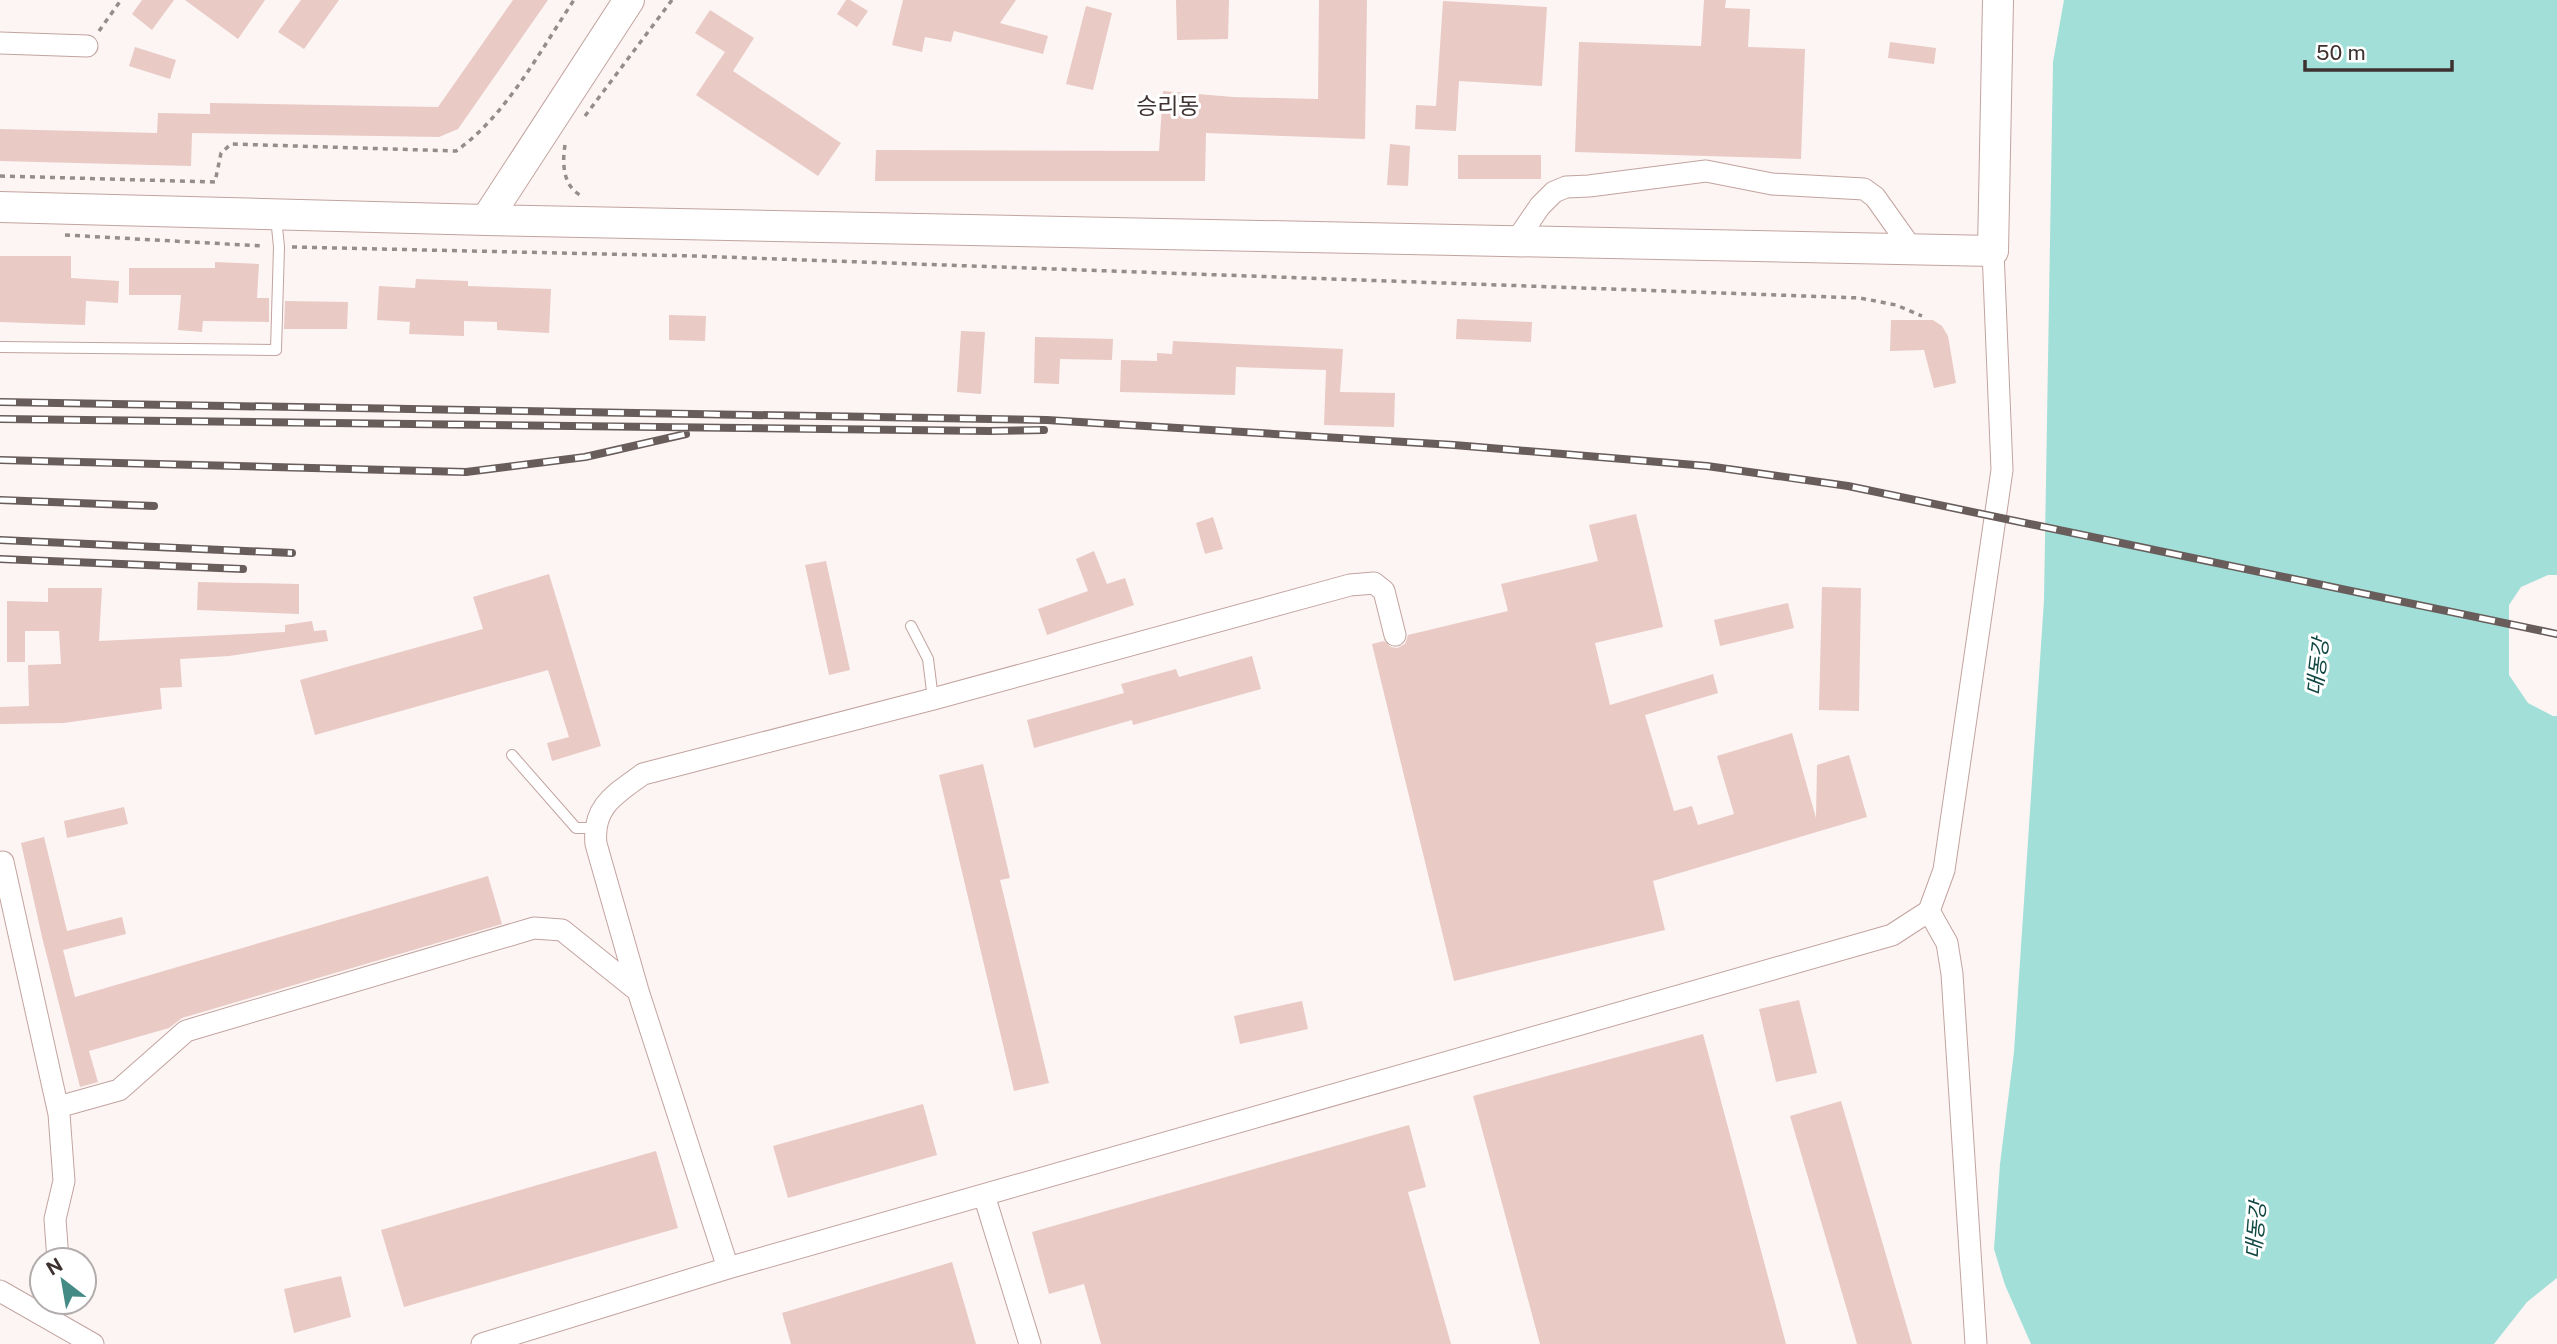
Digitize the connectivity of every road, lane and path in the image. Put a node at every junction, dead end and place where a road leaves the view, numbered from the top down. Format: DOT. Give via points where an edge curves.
graph roads {
  1 [pos="121,0"];
  2 [pos="574,0"];
  3 [pos="629,0"];
  4 [pos="672,0"];
  5 [pos="1998,0"];
  6 [pos="0,43"];
  7 [pos="87,47"];
  8 [pos="583,119"];
  9 [pos="570,136"];
  10 [pos="0,176"];
  11 [pos="589,198"];
  12 [pos="0,207"];
  13 [pos="276,215"];
  14 [pos="486,220"];
  15 [pos="56,235"];
  16 [pos="1516,241"];
  17 [pos="279,247"];
  18 [pos="1912,249"];
  19 [pos="1993,251"];
  20 [pos="1922,316"];
  21 [pos="0,347"];
  22 [pos="911,626"];
  23 [pos="1395,635"];
  24 [pos="933,699"];
  25 [pos="512,755"];
  26 [pos="594,828"];
  27 [pos="3,862"];
  28 [pos="1929,911"];
  29 [pos="638,991"];
  30 [pos="58,1107"];
  31 [pos="984,1195"];
  32 [pos="57,1246"];
  33 [pos="728,1268"];
  34 [pos="0,1291"];
  35 [pos="28,1301"];
  36 [pos="55,1316"];
  37 [pos="93,1344"];
  38 [pos="482,1344"];
  39 [pos="1030,1344"];
  40 [pos="1976,1344"];
  1 -- 7 [label="path"];
  2 -- 10 [label="path" via="503,105 475,138 456,151 231,144 221,153 215,182"];
  3 -- 14 [label="main road"];
  4 -- 8 [label="path"];
  5 -- 19 [label="main road"];
  6 -- 7 [label="street"];
  9 -- 11 [label="path" via="562,160 566,178 578,195"];
  12 -- 13 [label="main road"];
  13 -- 14 [label="main road"];
  13 -- 17 [label="lane"];
  14 -- 16 [label="main road"];
  15 -- 17 [label="path"];
  16 -- 18 [label="main road"];
  16 -- 18 [label="street" via="1541,206 1566,187 1706,171 1772,184 1864,189 1875,197"];
  17 -- 20 [label="path" via="694,256 1860,298"];
  17 -- 21 [label="lane" via="276,350"];
  18 -- 19 [label="main road"];
  19 -- 28 [label="street" via="2002,470 1944,870"];
  22 -- 24 [label="lane" via="928,659"];
  23 -- 24 [label="street" via="1384,591 1374,583 1350,585"];
  24 -- 26 [label="street" via="643,774 605,803"];
  25 -- 26 [label="lane" via="576,828"];
  26 -- 29 [label="street"];
  27 -- 30 [label="street"];
  28 -- 31 [label="street" via="1892,935"];
  28 -- 40 [label="street" via="1947,943 1952,974"];
  29 -- 30 [label="street" via="562,930 534,928 186,1031 119,1090"];
  29 -- 33 [label="street"];
  30 -- 32 [label="street" via="64,1181 55,1219"];
  31 -- 33 [label="street"];
  31 -- 39 [label="street"];
  33 -- 38 [label="street"];
  34 -- 35 [label="street"];
  36 -- 37 [label="street"];
}
